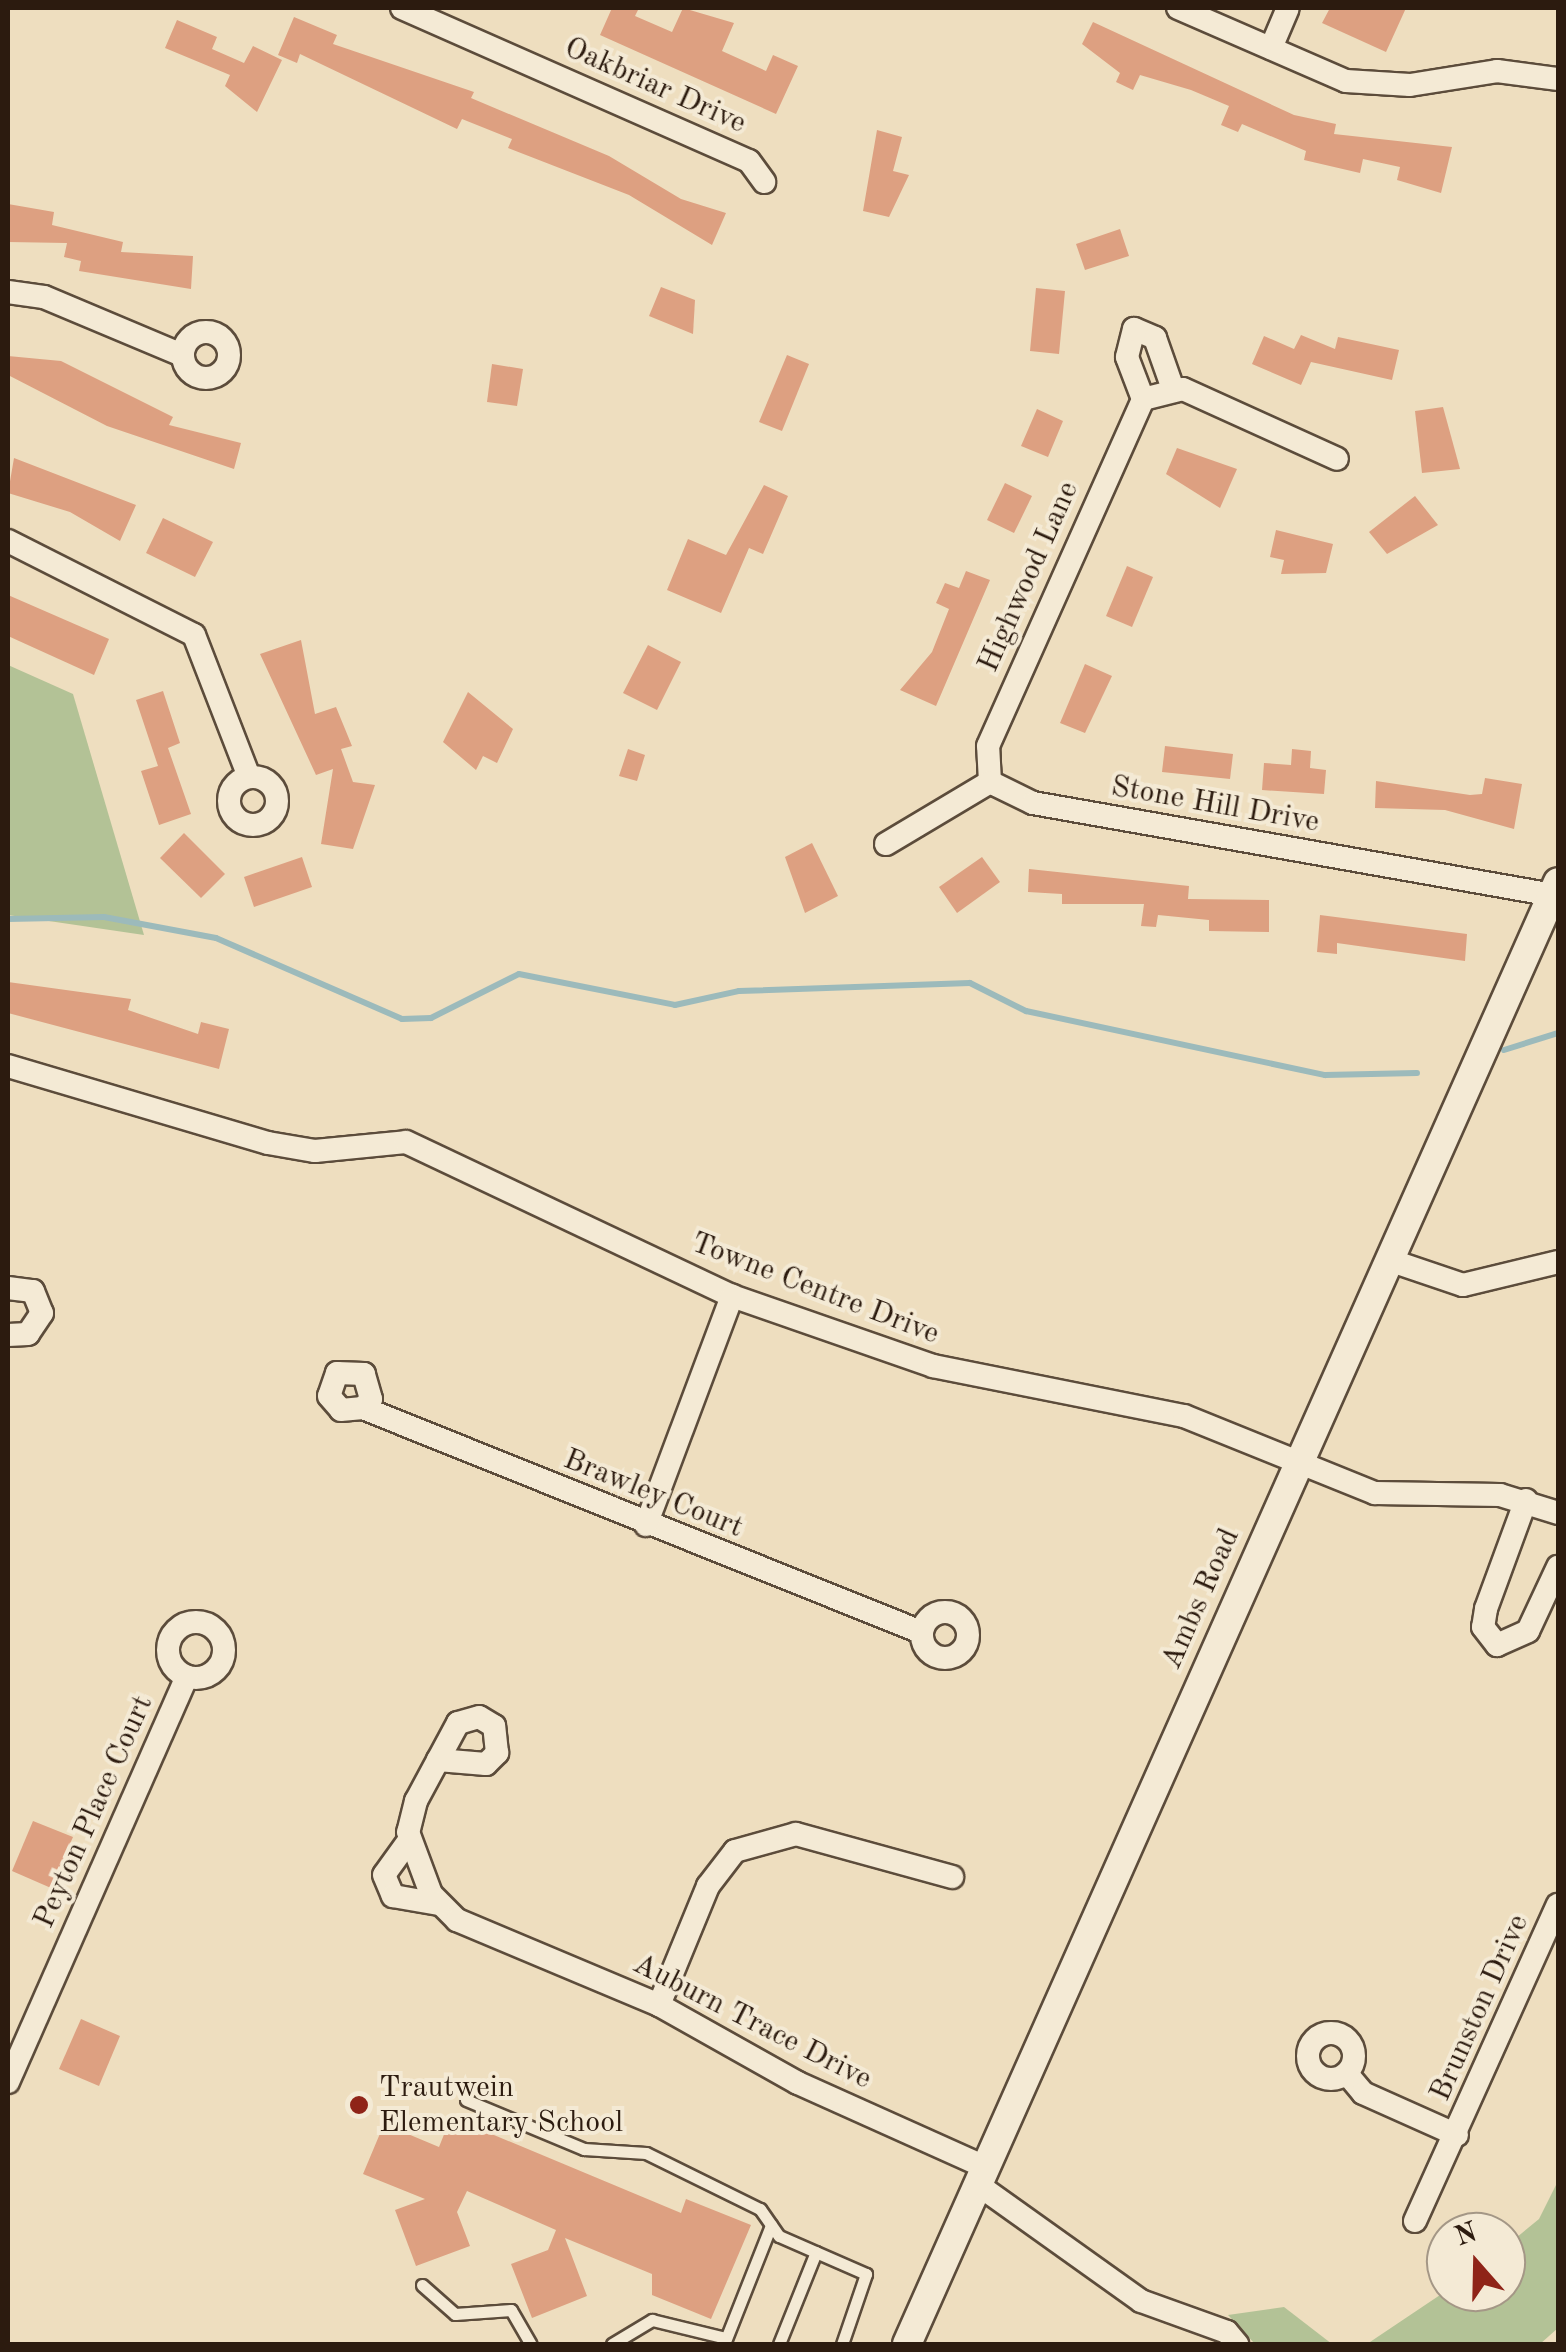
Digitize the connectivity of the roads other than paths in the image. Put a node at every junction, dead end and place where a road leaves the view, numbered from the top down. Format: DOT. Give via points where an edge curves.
graph roads {
  1 [pos="402,8"];
  2 [pos="1178,8"];
  3 [pos="1288,8"];
  4 [pos="1271,48"];
  5 [pos="1558,79"];
  6 [pos="764,182"];
  7 [pos="8,292"];
  8 [pos="182,354"];
  9 [pos="1337,459"];
  10 [pos="8,541"];
  11 [pos="250,778"];
  12 [pos="990,782"];
  13 [pos="886,844"];
  14 [pos="1556,889"];
  15 [pos="8,1066"];
  16 [pos="1389,1260"];
  17 [pos="1558,1262"];
  18 [pos="8,1288"];
  19 [pos="732,1296"];
  20 [pos="8,1335"];
  21 [pos="8,1348"];
  22 [pos="364,1408"];
  23 [pos="1298,1463"];
  24 [pos="1526,1500"];
  25 [pos="1558,1512"];
  26 [pos="646,1524"];
  27 [pos="1558,1567"];
  28 [pos="922,1632"];
  29 [pos="187,1677"];
  30 [pos="438,1760"];
  31 [pos="410,1839"];
  32 [pos="952,1877"];
  33 [pos="439,1904"];
  34 [pos="1558,1904"];
  35 [pos="659,2005"];
  36 [pos="1348,2075"];
  37 [pos="8,2082"];
  38 [pos="466,2100"];
  39 [pos="1456,2135"];
  40 [pos="981,2175"];
  41 [pos="1415,2222"];
  42 [pos="771,2225"];
  43 [pos="816,2252"];
  44 [pos="422,2285"];
  45 [pos="725,2341"];
  46 [pos="530,2344"];
  47 [pos="612,2344"];
  48 [pos="779,2344"];
  49 [pos="842,2344"];
  50 [pos="907,2344"];
  51 [pos="1237,2344"];
  1 -- 6 [label="street, Oakbriar Drive" via="750,161"];
  2 -- 4 [label="street"];
  3 -- 4 [label="street"];
  4 -- 5 [label="street" via="1319,74 1374,85 1497,70"];
  7 -- 8 [label="street" via="44,297"];
  9 -- 12 [label="street, Highwood Lane" via="1158,393 988,746"];
  10 -- 11 [label="street" via="194,635"];
  12 -- 13 [label="street"];
  12 -- 14 [label="street, Stone Hill Drive" via="1032,803"];
  14 -- 16 [label="street, Ambs Road"];
  15 -- 19 [label="street, Towne Centre Drive" via="268,1143 315,1151 406,1142"];
  16 -- 17 [label="street" via="1462,1285"];
  16 -- 23 [label="street, Ambs Road"];
  18 -- 20 [label="street" via="33,1291 42,1313 28,1334"];
  19 -- 23 [label="street, Towne Centre Drive" via="933,1366 1184,1416"];
  19 -- 26 [label="street"];
  20 -- 21 [label="street"];
  22 -- 26 [label="street, Brawley Court"];
  23 -- 24 [label="street, Towne Centre Drive" via="1375,1493"];
  23 -- 40 [label="street, Ambs Road"];
  24 -- 25 [label="street, Towne Centre Drive"];
  24 -- 27 [label="street" via="1486,1609 1483,1627 1497,1645 1528,1631"];
  26 -- 28 [label="street, Brawley Court"];
  29 -- 37 [label="street, Peyton Place Court"];
  30 -- 31 [label="street, Auburn Trace Drive"];
  31 -- 33 [label="street"];
  31 -- 33 [label="street, Auburn Trace Drive" via="384,1874 393,1896"];
  32 -- 35 [label="street" via="796,1834 735,1851 708,1886"];
  33 -- 35 [label="street, Auburn Trace Drive"];
  34 -- 39 [label="street, Brunston Drive"];
  35 -- 40 [label="street, Auburn Trace Drive"];
  36 -- 39 [label="street, Brunston Drive" via="1363,2093"];
  38 -- 42 [label="lane" via="584,2149 646,2152 760,2208"];
  39 -- 41 [label="street, Brunston Drive"];
  40 -- 50 [label="street, Ambs Road"];
  40 -- 51 [label="street, Auburn Trace Drive" via="1140,2301 1227,2332"];
  42 -- 43 [label="lane"];
  42 -- 45 [label="lane"];
  43 -- 48 [label="lane"];
  43 -- 49 [label="lane" via="868,2280"];
  44 -- 46 [label="lane" via="454,2314 511,2310"];
  45 -- 47 [label="lane" via="652,2320"];
}
